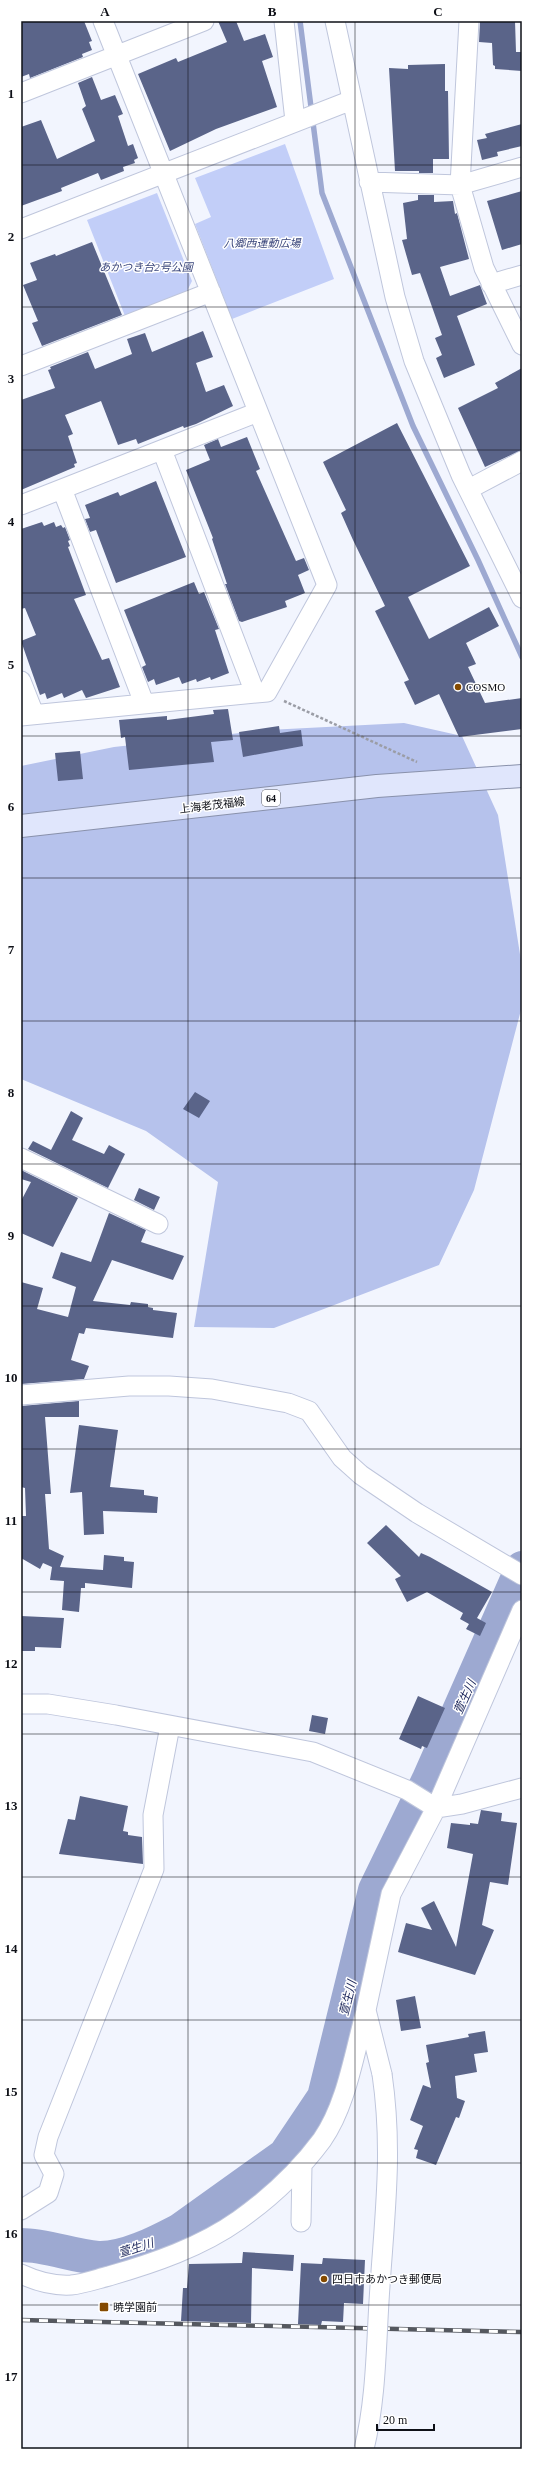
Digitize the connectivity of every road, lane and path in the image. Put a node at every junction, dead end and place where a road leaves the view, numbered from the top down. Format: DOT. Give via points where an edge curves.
graph roads {
  1 [pos="103,21"];
  2 [pos="204,21"];
  3 [pos="284,21"];
  4 [pos="335,21"];
  5 [pos="470,21"];
  6 [pos="117,56"];
  7 [pos="21,93"];
  8 [pos="352,100"];
  9 [pos="299,120"];
  10 [pos="522,167"];
  11 [pos="164,174"];
  12 [pos="369,182"];
  13 [pos="460,185"];
  14 [pos="21,229"];
  15 [pos="522,275"];
  16 [pos="491,284"];
  17 [pos="211,292"];
  18 [pos="522,345"];
  19 [pos="21,366"];
  20 [pos="258,412"];
  21 [pos="162,450"];
  22 [pos="522,461"];
  23 [pos="62,489"];
  24 [pos="469,489"];
  25 [pos="21,505"];
  26 [pos="522,598"];
  27 [pos="21,681"];
  28 [pos="261,693"];
  29 [pos="144,703"];
  30 [pos="27,715"];
  31 [pos="522,776"];
  32 [pos="439,782"];
  33 [pos="21,826"];
  34 [pos="21,1158"];
  35 [pos="158,1224"];
  36 [pos="21,1396"];
  37 [pos="515,1571"];
  38 [pos="522,1610"];
  39 [pos="518,1630"];
  40 [pos="21,1704"];
  41 [pos="170,1726"];
  42 [pos="522,1788"];
  43 [pos="432,1805"];
  44 [pos="366,2010"];
  45 [pos="302,2165"];
  46 [pos="21,2210"];
  47 [pos="301,2222"];
  48 [pos="21,2274"];
  49 [pos="364,2449"];
  1 -- 6 [label="street"];
  2 -- 6 [label="street"];
  3 -- 9 [label="street"];
  4 -- 8 [label="street"];
  5 -- 13 [label="street"];
  6 -- 7 [label="street"];
  6 -- 11 [label="street"];
  8 -- 9 [label="street"];
  8 -- 12 [label="street"];
  9 -- 11 [label="street"];
  10 -- 13 [label="street"];
  11 -- 14 [label="street"];
  11 -- 17 [label="street"];
  12 -- 13 [label="street"];
  12 -- 24 [label="street" via="394,297 414,361"];
  13 -- 16 [label="street" via="474,239"];
  15 -- 16 [label="street"];
  16 -- 18 [label="street"];
  17 -- 19 [label="street"];
  17 -- 20 [label="street"];
  20 -- 21 [label="street"];
  20 -- 28 [label="street" via="327,584"];
  21 -- 23 [label="street"];
  21 -- 28 [label="street"];
  22 -- 24 [label="street"];
  23 -- 25 [label="street"];
  23 -- 29 [label="street"];
  24 -- 26 [label="street"];
  27 -- 30 [label="street"];
  28 -- 29 [label="street"];
  28 -- 32 [label="path" via="418,763"];
  29 -- 30 [label="street"];
  31 -- 32 [label="main road, 上海老茂福線 / 64"];
  32 -- 33 [label="main road, 上海老茂福線 / 64" via="376,786"];
  34 -- 35 [label="street"];
  36 -- 37 [label="street" via="129,1386 169,1386 212,1389 288,1403 309,1411 342,1458 360,1475 417,1513"];
  38 -- 39 [label="street"];
  39 -- 43 [label="street"];
  40 -- 41 [label="street" via="48,1704"];
  41 -- 43 [label="street" via="313,1752 407,1790"];
  41 -- 46 [label="street" via="153,1815 154,1869 48,2137 44,2155 54,2174 48,2193"];
  42 -- 43 [label="street" via="462,1804"];
  43 -- 44 [label="street" via="391,1894"];
  44 -- 45 [label="street" via="339,2106 322,2138"];
  44 -- 49 [label="street, bridge" via="382,2074 388,2113 389,2175 376,2351"];
  45 -- 47 [label="street"];
  45 -- 48 [label="street" via="267,2198 238,2220 172,2255 138,2268 71,2285 33,2280"];
}
